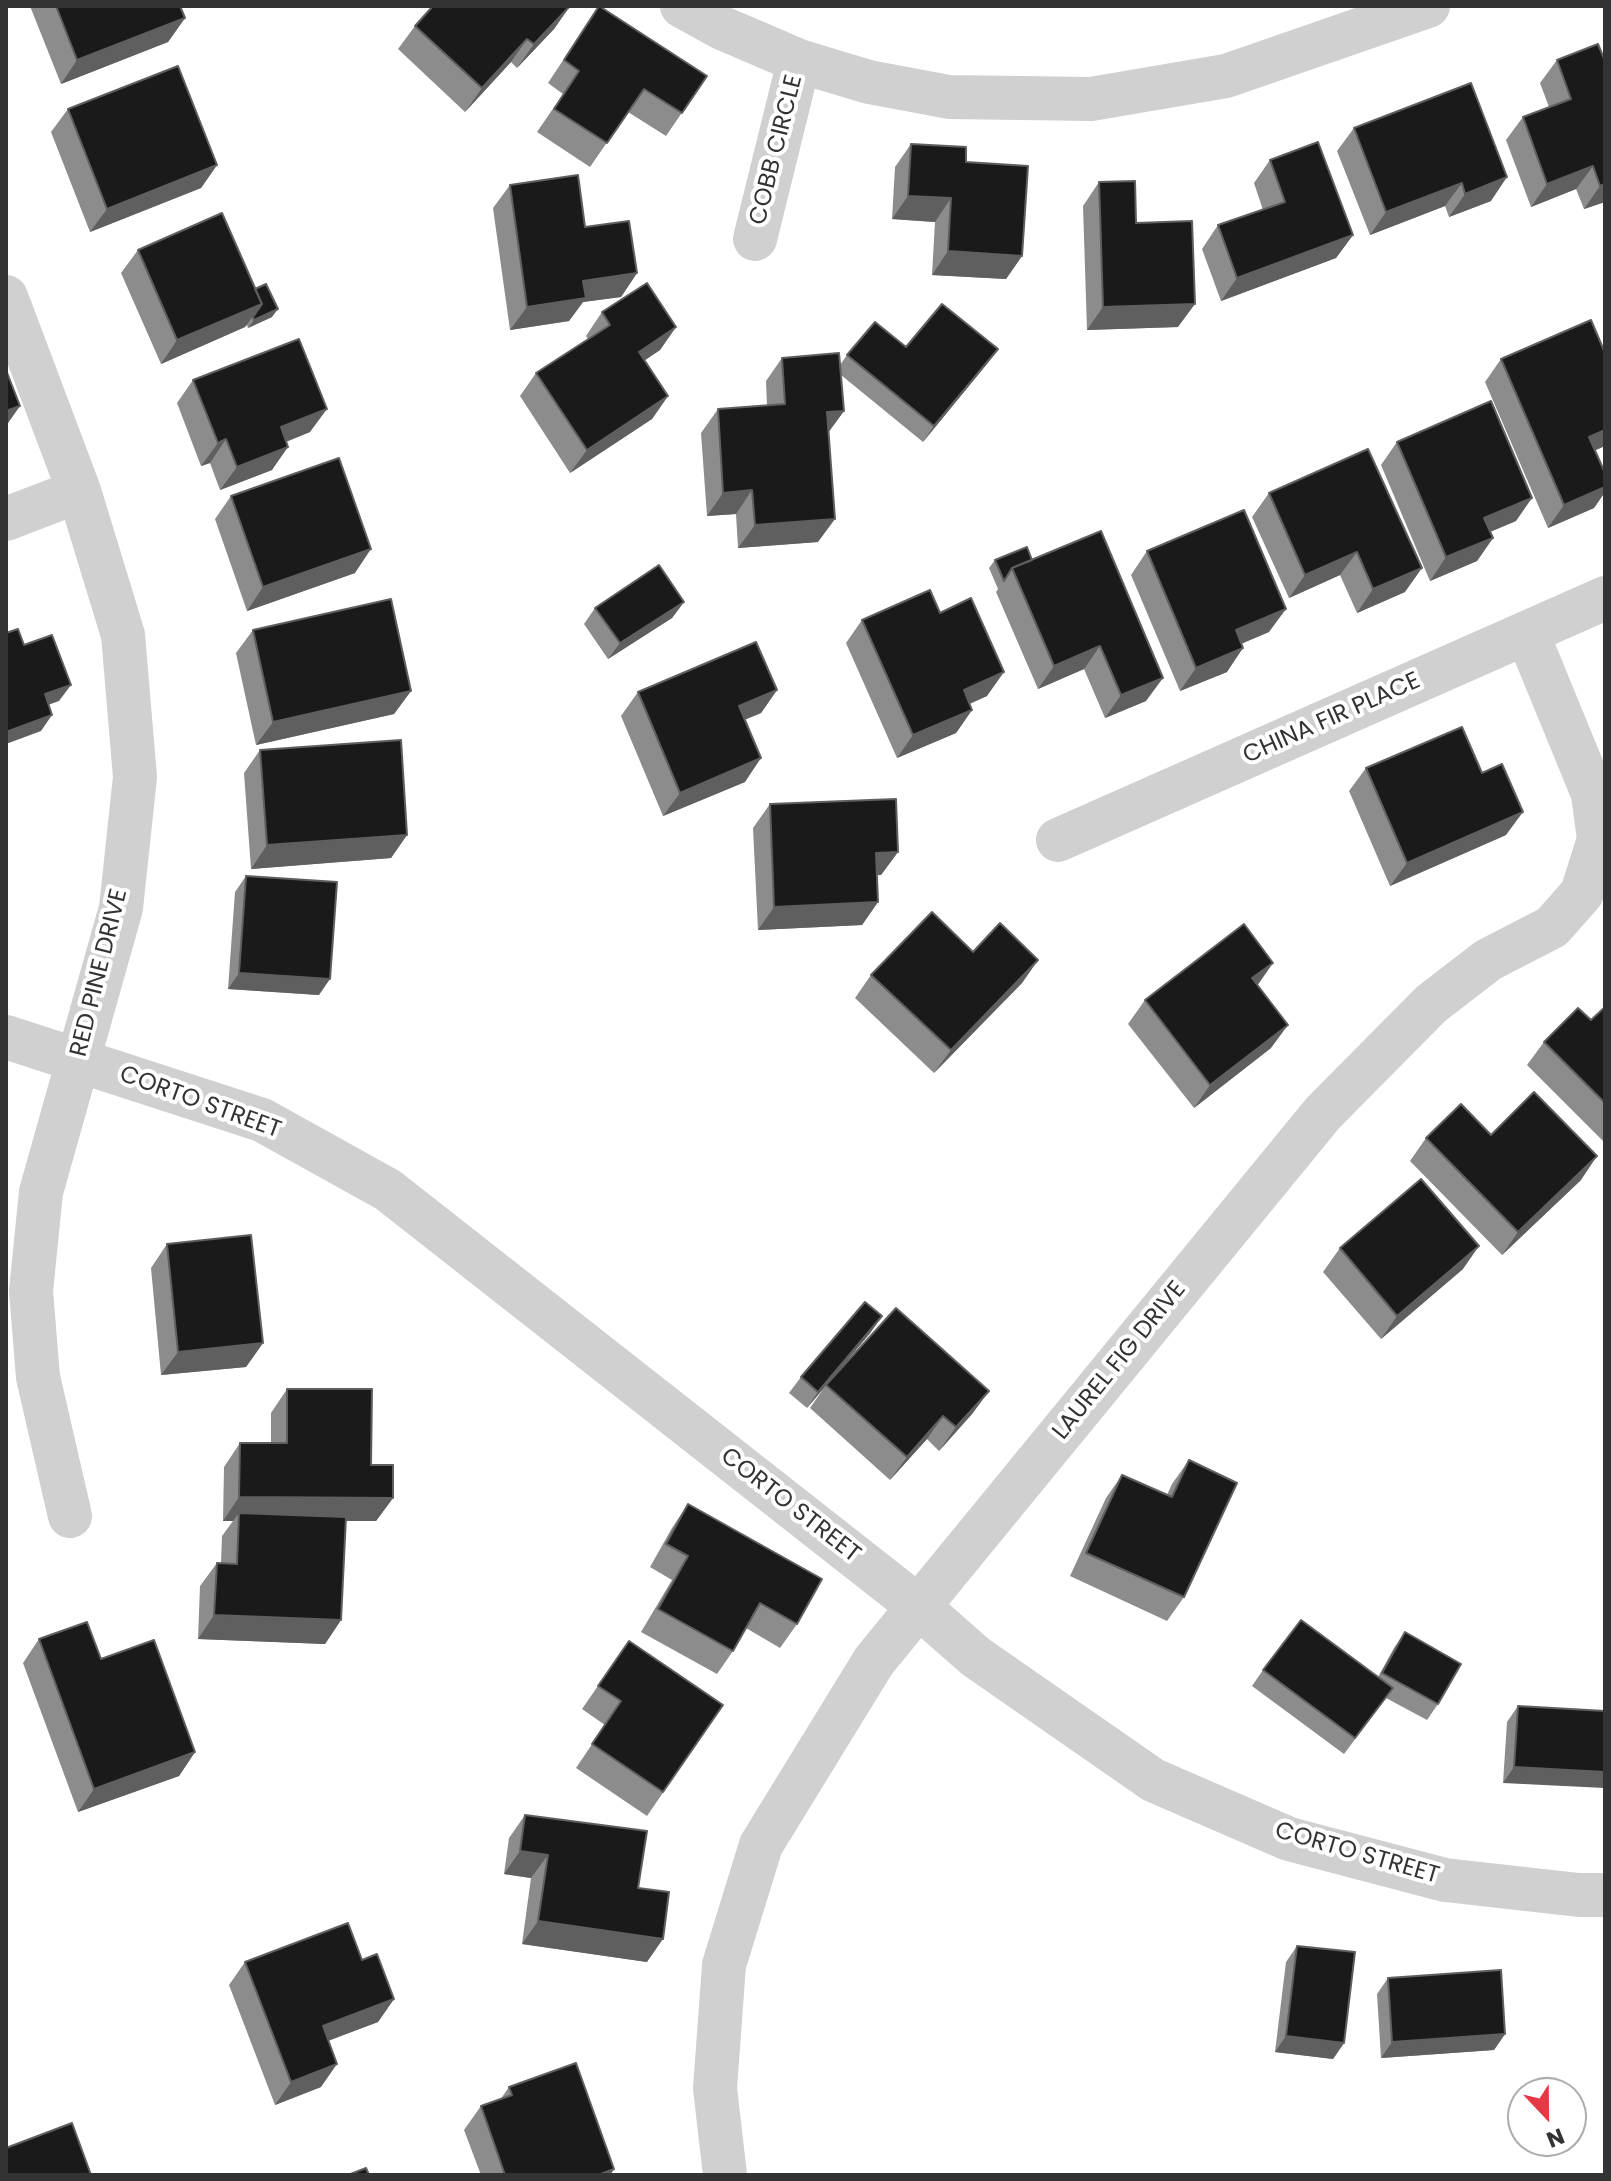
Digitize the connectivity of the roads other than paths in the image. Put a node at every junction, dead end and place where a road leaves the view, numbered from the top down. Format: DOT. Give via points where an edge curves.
graph roads {
  1 [pos="682,6"];
  2 [pos="1428,6"];
  3 [pos="1384,13"];
  4 [pos="799,61"];
  5 [pos="755,239"];
  6 [pos="6,297"];
  7 [pos="79,491"];
  8 [pos="6,519"];
  9 [pos="1605,598"];
  10 [pos="1527,633"];
  11 [pos="1058,840"];
  12 [pos="6,1037"];
  13 [pos="78,1059"];
  14 [pos="70,1516"];
  15 [pos="919,1607"];
  16 [pos="1605,1895"];
  17 [pos="725,2175"];
  1 -- 4 [label="street"];
  2 -- 3 [label="street"];
  3 -- 4 [label="street" via="1226,76 1091,99 949,97 869,82"];
  4 -- 5 [label="street, COBB CIRCLE"];
  6 -- 7 [label="street, RED PINE DRIVE"];
  7 -- 8 [label="street"];
  7 -- 13 [label="street, RED PINE DRIVE" via="123,635 135,777 121,908"];
  9 -- 10 [label="street, CHINA FIR PLACE"];
  10 -- 11 [label="street, CHINA FIR PLACE"];
  10 -- 15 [label="street, LAUREL FIG DRIVE" via="1593,794 1599,839 1582,893 1552,927 1488,960 1431,1004 1323,1113"];
  12 -- 13 [label="street, CORTO STREET"];
  13 -- 14 [label="street, RED PINE DRIVE" via="41,1192 31,1291 38,1377"];
  13 -- 15 [label="street, CORTO STREET" via="262,1120 388,1190"];
  15 -- 16 [label="street, CORTO STREET" via="976,1657 1153,1780 1289,1839 1445,1880"];
  15 -- 17 [label="street, LAUREL FIG DRIVE" via="874,1661 761,1845 724,1965 715,2088"];
}
